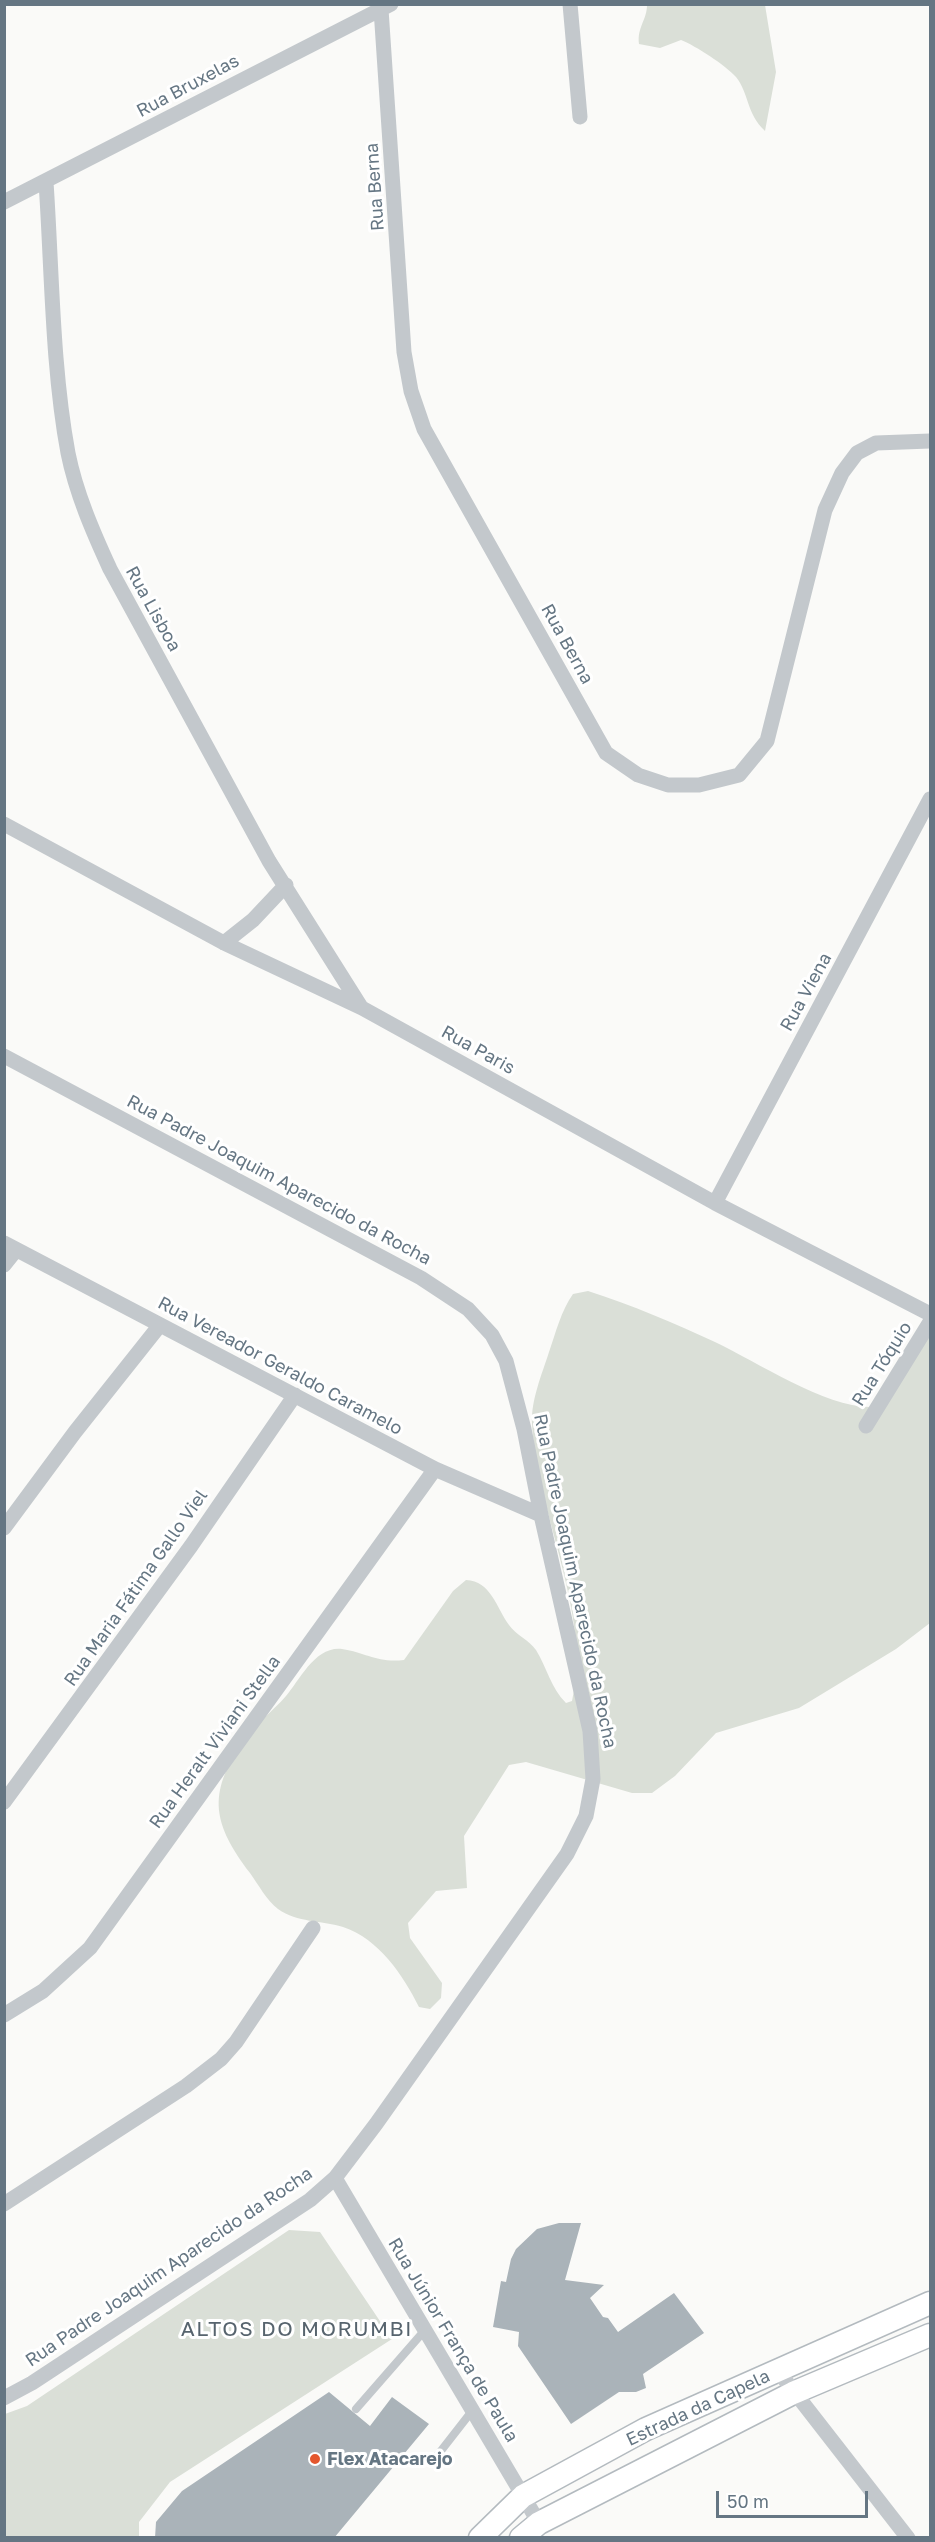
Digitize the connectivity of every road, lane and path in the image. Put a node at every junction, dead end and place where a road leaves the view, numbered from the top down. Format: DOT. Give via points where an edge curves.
graph roads {
  1 [pos="570,4"];
  2 [pos="386,7"];
  3 [pos="580,117"];
  4 [pos="46,182"];
  5 [pos="4,202"];
  6 [pos="930,441"];
  7 [pos="930,799"];
  8 [pos="4,824"];
  9 [pos="286,885"];
  10 [pos="224,942"];
  11 [pos="362,1008"];
  12 [pos="4,1056"];
  13 [pos="715,1203"];
  14 [pos="10,1246"];
  15 [pos="4,1265"];
  16 [pos="930,1314"];
  17 [pos="930,1322"];
  18 [pos="160,1325"];
  19 [pos="295,1395"];
  20 [pos="866,1426"];
  21 [pos="435,1469"];
  22 [pos="541,1515"];
  23 [pos="4,1528"];
  24 [pos="4,1802"];
  25 [pos="313,1928"];
  26 [pos="4,2015"];
  27 [pos="335,2178"];
  28 [pos="4,2204"];
  29 [pos="930,2302"];
  30 [pos="425,2331"];
  31 [pos="930,2335"];
  32 [pos="778,2371"];
  33 [pos="793,2393"];
  34 [pos="4,2398"];
  35 [pos="356,2409"];
  36 [pos="472,2411"];
  37 [pos="433,2461"];
  38 [pos="523,2496"];
  39 [pos="539,2523"];
  40 [pos="480,2538"];
  41 [pos="521,2538"];
  42 [pos="908,2538"];
  1 -- 3 [label="street"];
  2 -- 4 [label="street, Rua Bruxelas"];
  2 -- 6 [label="street, Rua Berna" via="404,352 411,391 424,429 606,753 638,775 668,785 699,785 739,775 767,741 825,510 842,473 857,453 876,443"];
  4 -- 5 [label="street, Rua Bruxelas"];
  4 -- 9 [label="street, Rua Lisboa" via="60,392 68,454 80,494 110,569 269,861"];
  7 -- 13 [label="street, Rua Viena"];
  8 -- 10 [label="street, Rua Paris"];
  9 -- 10 [label="street" via="253,920"];
  9 -- 11 [label="street, Rua Lisboa"];
  10 -- 11 [label="street, Rua Paris"];
  11 -- 13 [label="street, Rua Paris"];
  12 -- 22 [label="street, Rua Padre Joaquim Aparecido da Rocha" via="422,1278 468,1309 492,1335 507,1361"];
  13 -- 16 [label="street, Rua Paris"];
  14 -- 15 [label="street"];
  14 -- 18 [label="street, Rua Vereador Geraldo Caramelo"];
  17 -- 20 [label="street, Rua Tóquio"];
  18 -- 19 [label="street, Rua Vereador Geraldo Caramelo"];
  18 -- 23 [label="street"];
  19 -- 21 [label="street, Rua Vereador Geraldo Caramelo"];
  19 -- 24 [label="street, Rua Maria Fátima Gallo Viel" via="191,1546"];
  21 -- 22 [label="street, Rua Vereador Geraldo Caramelo"];
  21 -- 26 [label="street, Rua Heralt Viviani Stella" via="90,1948 43,1990"];
  22 -- 27 [label="street, Rua Padre Joaquim Aparecido da Rocha" via="590,1731 593,1779 586,1816 567,1854"];
  25 -- 28 [label="street" via="221,2059 186,2086"];
  27 -- 30 [label="street, Rua Júnior França de Paula"];
  27 -- 34 [label="street, Rua Padre Joaquim Aparecido da Rocha" via="310,2200 32,2384"];
  29 -- 32 [label="main road, Estrada da Capela"];
  30 -- 35 [label="lane"];
  30 -- 36 [label="street, Rua Júnior França de Paula"];
  31 -- 33 [label="main road, Estrada da Capela"];
  32 -- 33 [label="street"];
  32 -- 38 [label="main road, Estrada da Capela" via="646,2429"];
  33 -- 39 [label="main road, Estrada da Capela"];
  33 -- 42 [label="street"];
  36 -- 37 [label="lane"];
  36 -- 38 [label="street, Rua Júnior França de Paula"];
  38 -- 39 [label="street, Rua Júnior França de Paula"];
  38 -- 40 [label="main road, Estrada da Capela"];
  39 -- 41 [label="main road, Estrada da Capela"];
}
